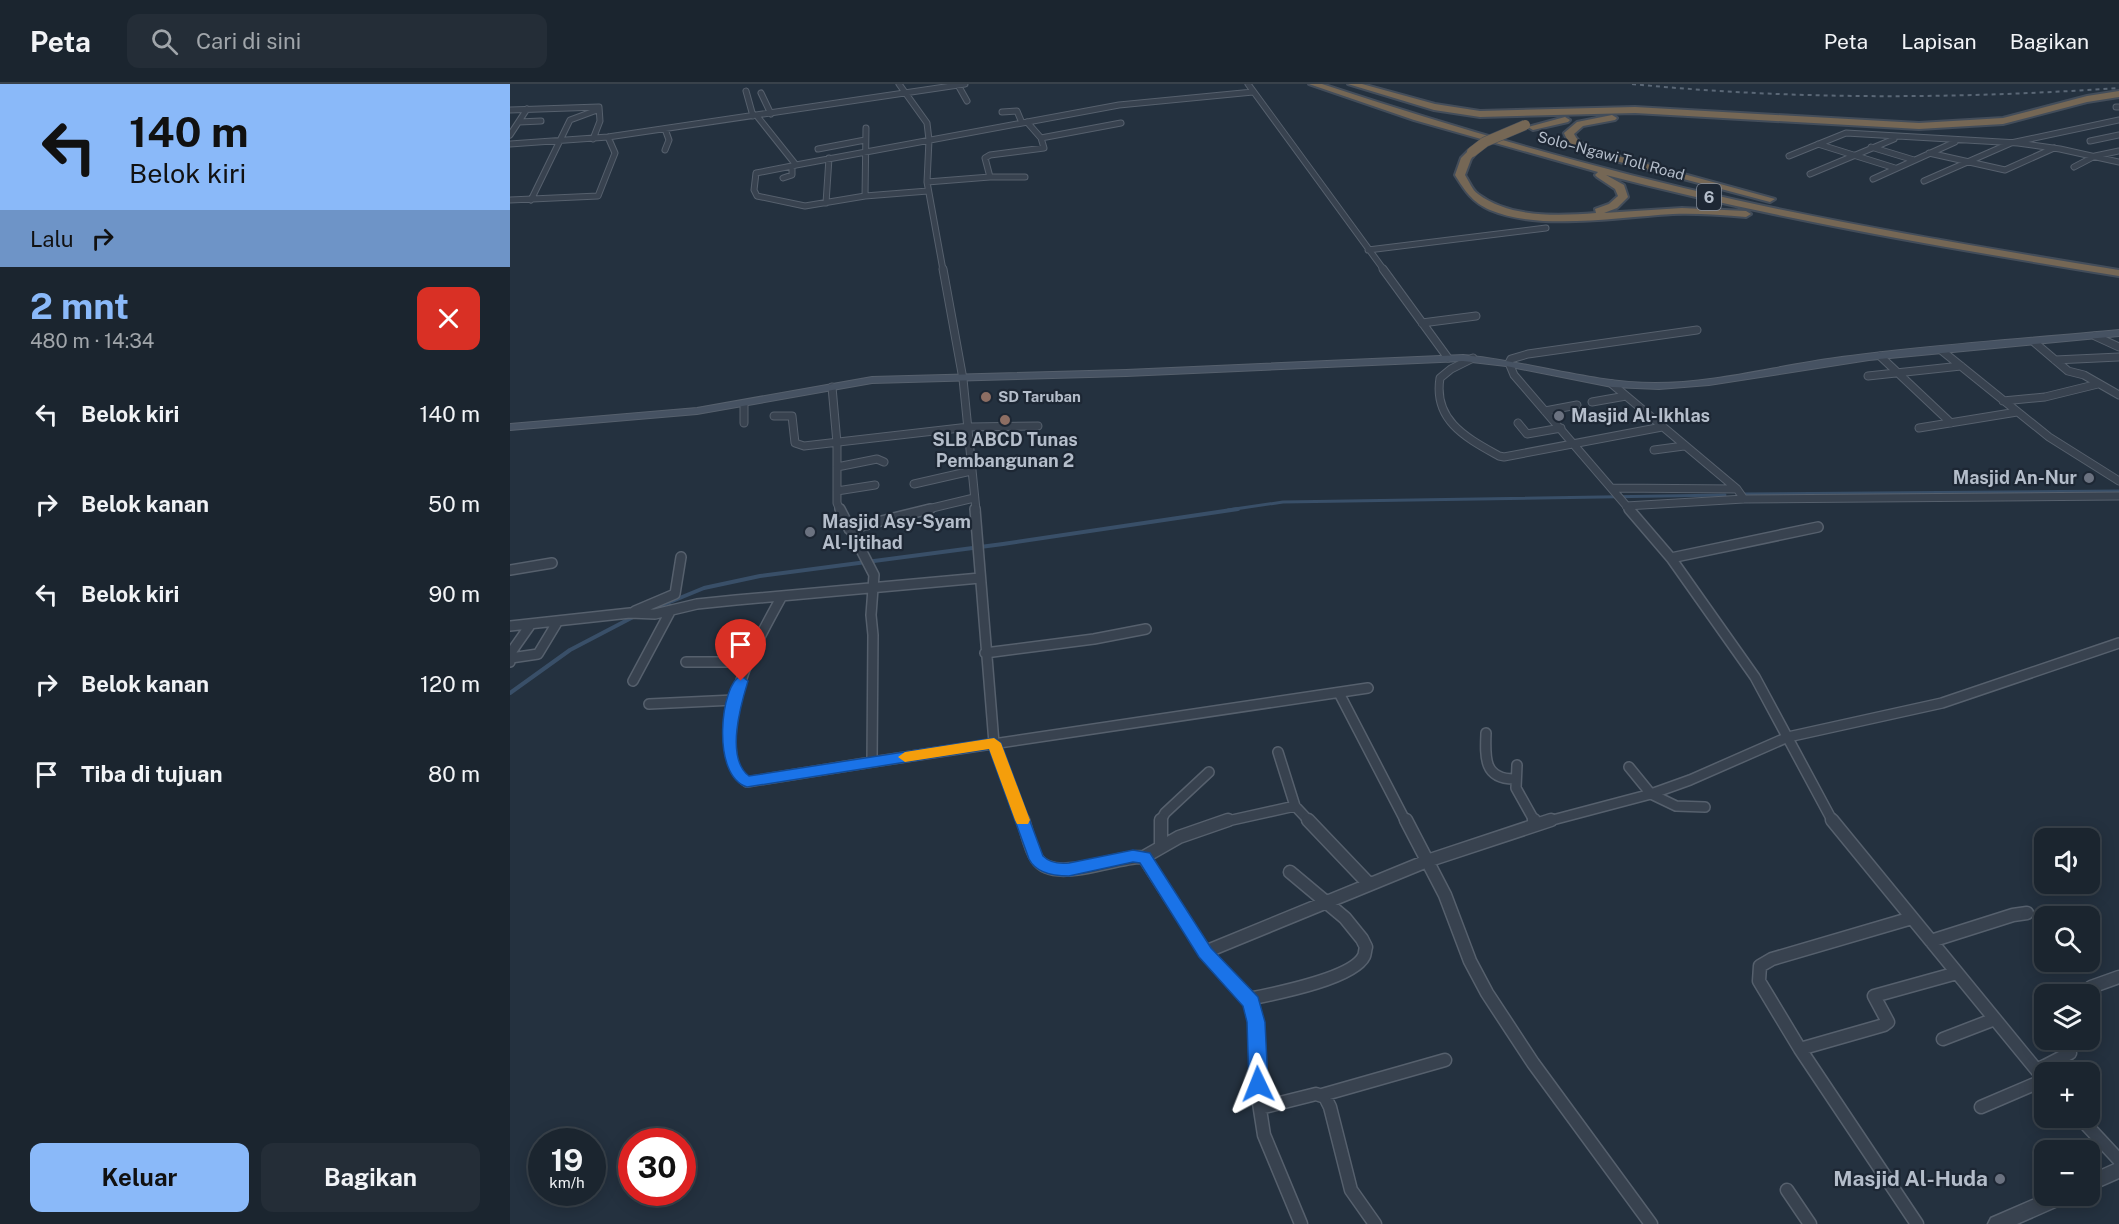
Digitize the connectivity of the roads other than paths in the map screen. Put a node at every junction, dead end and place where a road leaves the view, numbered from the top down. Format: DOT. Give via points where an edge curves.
graph roads {
  1 [pos="899,84"];
  2 [pos="965,84"];
  3 [pos="1248,84"];
  4 [pos="1313,84"];
  5 [pos="1339,84"];
  6 [pos="1352,84"];
  7 [pos="958,85"];
  8 [pos="746,91"];
  9 [pos="1253,92"];
  10 [pos="761,93"];
  11 [pos="904,94"];
  12 [pos="967,101"];
  13 [pos="2118,102"];
  14 [pos="527,109"];
  15 [pos="510,110"];
  16 [pos="599,110"];
  17 [pos="1002,112"];
  18 [pos="771,114"];
  19 [pos="1669,114"];
  20 [pos="755,116"];
  21 [pos="2119,120"];
  22 [pos="541,121"];
  23 [pos="519,122"];
  24 [pos="1025,122"];
  25 [pos="1121,123"];
  26 [pos="1436,123"];
  27 [pos="866,128"];
  28 [pos="665,129"];
  29 [pos="510,135"];
  30 [pos="2119,135"];
  31 [pos="608,137"];
  32 [pos="1899,137"];
  33 [pos="1041,138"];
  34 [pos="593,139"];
  35 [pos="865,140"];
  36 [pos="929,140"];
  37 [pos="1959,140"];
  38 [pos="561,141"];
  39 [pos="2090,141"];
  40 [pos="2012,143"];
  41 [pos="510,144"];
  42 [pos="1818,144"];
  43 [pos="1871,147"];
  44 [pos="2054,148"];
  45 [pos="818,149"];
  46 [pos="664,150"];
  47 [pos="2119,151"];
  48 [pos="865,152"];
  49 [pos="1476,153"];
  50 [pos="1929,153"];
  51 [pos="1854,154"];
  52 [pos="1789,156"];
  53 [pos="2095,156"];
  54 [pos="829,158"];
  55 [pos="1914,160"];
  56 [pos="1966,162"];
  57 [pos="2119,162"];
  58 [pos="794,165"];
  59 [pos="2074,167"];
  60 [pos="1895,168"];
  61 [pos="1810,174"];
  62 [pos="783,177"];
  63 [pos="990,177"];
  64 [pos="1025,177"];
  65 [pos="1873,179"];
  66 [pos="1924,181"];
  67 [pos="927,182"];
  68 [pos="928,191"];
  69 [pos="865,196"];
  70 [pos="510,200"];
  71 [pos="531,200"];
  72 [pos="826,202"];
  73 [pos="1826,213"];
  74 [pos="1546,228"];
  75 [pos="1368,250"];
  76 [pos="1987,252"];
  77 [pos="2119,264"];
  78 [pos="2119,273"];
  79 [pos="1476,316"];
  80 [pos="1422,323"];
  81 [pos="1697,330"];
  82 [pos="2119,333"];
  83 [pos="2096,336"];
  84 [pos="2034,342"];
  85 [pos="2119,347"];
  86 [pos="1941,350"];
  87 [pos="1881,356"];
  88 [pos="2119,357"];
  89 [pos="1448,358"];
  90 [pos="1473,358"];
  91 [pos="2055,360"];
  92 [pos="1509,363"];
  93 [pos="1961,366"];
  94 [pos="1897,374"];
  95 [pos="1868,376"];
  96 [pos="963,379"];
  97 [pos="1612,384"];
  98 [pos="2101,386"];
  99 [pos="2119,386"];
  100 [pos="832,387"];
  101 [pos="2119,395"];
  102 [pos="1626,396"];
  103 [pos="2003,401"];
  104 [pos="1592,402"];
  105 [pos="744,404"];
  106 [pos="1577,405"];
  107 [pos="1545,411"];
  108 [pos="2017,412"];
  109 [pos="774,416"];
  110 [pos="744,423"];
  111 [pos="1518,423"];
  112 [pos="1951,423"];
  113 [pos="1038,426"];
  114 [pos="510,427"];
  115 [pos="969,427"];
  116 [pos="1662,427"];
  117 [pos="1561,428"];
  118 [pos="1919,428"];
  119 [pos="837,442"];
  120 [pos="1575,445"];
  121 [pos="1684,446"];
  122 [pos="1654,450"];
  123 [pos="884,462"];
  124 [pos="837,467"];
  125 [pos="971,471"];
  126 [pos="2119,481"];
  127 [pos="915,484"];
  128 [pos="876,485"];
  129 [pos="837,491"];
  130 [pos="1741,494"];
  131 [pos="1618,496"];
  132 [pos="2119,496"];
  133 [pos="974,498"];
  134 [pos="1818,527"];
  135 [pos="849,529"];
  136 [pos="681,557"];
  137 [pos="1671,558"];
  138 [pos="552,563"];
  139 [pos="510,570"];
  140 [pos="980,578"];
  141 [pos="873,587"];
  142 [pos="782,596"];
  143 [pos="671,610"];
  144 [pos="639,612"];
  145 [pos="558,621"];
  146 [pos="531,624"];
  147 [pos="510,626"];
  148 [pos="1146,629"];
  149 [pos="2119,643"];
  150 [pos="985,653"];
  151 [pos="511,660"];
  152 [pos="686,662"];
  153 [pos="748,662"];
  154 [pos="633,681"];
  155 [pos="1368,688"];
  156 [pos="1339,693"];
  157 [pos="735,700"];
  158 [pos="649,704"];
  159 [pos="1486,733"];
  160 [pos="1788,737"];
  161 [pos="994,743"];
  162 [pos="1278,752"];
  163 [pos="872,762"];
  164 [pos="1517,765"];
  165 [pos="1629,767"];
  166 [pos="1209,772"];
  167 [pos="1514,779"];
  168 [pos="1651,794"];
  169 [pos="1296,806"];
  170 [pos="1705,807"];
  171 [pos="1536,824"];
  172 [pos="1161,845"];
  173 [pos="1144,857"];
  174 [pos="1428,861"];
  175 [pos="1290,872"];
  176 [pos="1369,884"];
  177 [pos="1326,904"];
  178 [pos="2027,913"];
  179 [pos="1912,918"];
  180 [pos="1931,941"];
  181 [pos="1205,952"];
  182 [pos="1956,973"];
  183 [pos="2119,977"];
  184 [pos="2099,984"];
  185 [pos="1249,999"];
  186 [pos="1995,1019"];
  187 [pos="1943,1039"];
  188 [pos="1800,1049"];
  189 [pos="2070,1053"];
  190 [pos="1445,1060"];
  191 [pos="2059,1062"];
  192 [pos="2034,1066"];
  193 [pos="2034,1080"];
  194 [pos="1322,1095"];
  195 [pos="1981,1107"];
  196 [pos="1260,1108"];
  197 [pos="2089,1128"];
  198 [pos="2119,1160"];
  199 [pos="2119,1170"];
  200 [pos="2100,1179"];
  201 [pos="1787,1190"];
  202 [pos="2038,1206"];
  203 [pos="1301,1224"];
  204 [pos="1374,1224"];
  205 [pos="1651,1224"];
  206 [pos="1810,1224"];
  207 [pos="1917,1224"];
  208 [pos="1997,1224"];
  1 -- 11 [label="street"];
  2 -- 7 [label="street"];
  3 -- 9 [label="street"];
  4 -- 26 [label="highway, Solo–Ngawi Toll Road / 6"];
  5 -- 73 [label="highway, Solo–Ngawi Toll Road / 6" via="1593,158"];
  6 -- 19 [label="highway" via="1434,107 1480,114 1607,110"];
  7 -- 11 [label="street"];
  7 -- 12 [label="street"];
  8 -- 20 [label="street"];
  9 -- 24 [label="street" via="1116,106"];
  9 -- 75 [label="street"];
  10 -- 18 [label="street"];
  11 -- 18 [label="street"];
  11 -- 36 [label="street" via="927,121"];
  13 -- 19 [label="highway" via="2095,102 2027,120 1958,129"];
  14 -- 15 [label="street"];
  14 -- 16 [label="street"];
  14 -- 23 [label="street"];
  16 -- 34 [label="street" via="600,120"];
  16 -- 38 [label="street" via="570,120"];
  17 -- 24 [label="street" via="1017,111"];
  18 -- 20 [label="street"];
  19 -- 49 [label="highway" via="1603,115 1529,126"];
  19 -- 73 [label="highway" via="1601,119 1580,124 1569,133 1575,144 1600,154"];
  20 -- 28 [label="street"];
  20 -- 58 [label="street"];
  21 -- 40 [label="street"];
  22 -- 23 [label="street"];
  23 -- 29 [label="street"];
  24 -- 33 [label="street"];
  24 -- 36 [label="street"];
  25 -- 33 [label="street"];
  26 -- 49 [label="highway" via="1602,176 1620,186 1623,197 1607,209 1576,214 1508,206 1476,189 1471,179"];
  26 -- 76 [label="highway, Solo–Ngawi Toll Road / 6" via="1735,203"];
  27 -- 35 [label="street"];
  28 -- 31 [label="street"];
  28 -- 46 [label="street" via="669,140"];
  30 -- 39 [label="street"];
  31 -- 34 [label="street"];
  31 -- 71 [label="street" via="615,153 599,195"];
  32 -- 37 [label="street"];
  32 -- 42 [label="street" via="1846,133"];
  32 -- 43 [label="street"];
  33 -- 63 [label="street" via="1044,148 986,156"];
  34 -- 38 [label="street"];
  35 -- 45 [label="street"];
  35 -- 48 [label="street"];
  36 -- 48 [label="street"];
  36 -- 67 [label="street"];
  37 -- 40 [label="street"];
  37 -- 50 [label="street"];
  38 -- 41 [label="street"];
  38 -- 71 [label="street"];
  40 -- 44 [label="street"];
  40 -- 56 [label="street"];
  42 -- 51 [label="street"];
  42 -- 52 [label="street"];
  43 -- 51 [label="street"];
  43 -- 55 [label="street"];
  44 -- 53 [label="street"];
  44 -- 56 [label="street" via="2007,170"];
  47 -- 53 [label="street"];
  48 -- 54 [label="street"];
  48 -- 69 [label="street"];
  49 -- 76 [label="highway" via="1466,158 1460,176 1465,190 1490,205 1522,215 1569,219 1673,211 1725,212"];
  50 -- 55 [label="street"];
  50 -- 56 [label="street"];
  51 -- 60 [label="street"];
  51 -- 61 [label="street"];
  53 -- 57 [label="street"];
  53 -- 59 [label="street"];
  54 -- 58 [label="street"];
  54 -- 72 [label="street"];
  55 -- 60 [label="street"];
  56 -- 66 [label="street"];
  58 -- 62 [label="street" via="793,174"];
  58 -- 72 [label="street" via="756,173 757,196 801,206"];
  60 -- 65 [label="street"];
  63 -- 64 [label="street"];
  63 -- 67 [label="street"];
  67 -- 68 [label="street"];
  68 -- 69 [label="street"];
  68 -- 96 [label="street"];
  69 -- 72 [label="street"];
  70 -- 71 [label="street"];
  73 -- 77 [label="highway, Solo–Ngawi Toll Road / 6"];
  74 -- 75 [label="street"];
  75 -- 80 [label="street"];
  76 -- 78 [label="highway, Solo–Ngawi Toll Road / 6"];
  79 -- 80 [label="street"];
  80 -- 89 [label="street"];
  81 -- 92 [label="street" via="1527,354 1511,358"];
  82 -- 83 [label="main road"];
  83 -- 84 [label="main road"];
  83 -- 85 [label="street"];
  84 -- 86 [label="main road"];
  84 -- 91 [label="street"];
  86 -- 87 [label="main road"];
  86 -- 93 [label="street"];
  87 -- 94 [label="street"];
  87 -- 97 [label="main road" via="1676,384"];
  88 -- 91 [label="street"];
  89 -- 90 [label="main road"];
  89 -- 96 [label="main road"];
  90 -- 92 [label="main road"];
  90 -- 120 [label="street" via="1440,378 1439,405 1450,422 1504,458"];
  91 -- 98 [label="street" via="2068,371"];
  92 -- 97 [label="main road"];
  92 -- 107 [label="street" via="1514,375"];
  93 -- 94 [label="street"];
  93 -- 103 [label="street"];
  94 -- 95 [label="street"];
  94 -- 112 [label="street"];
  96 -- 100 [label="main road" via="872,380"];
  96 -- 115 [label="street"];
  97 -- 102 [label="street"];
  98 -- 99 [label="street"];
  98 -- 101 [label="street"];
  98 -- 103 [label="street"];
  100 -- 105 [label="main road"];
  100 -- 119 [label="street"];
  102 -- 104 [label="street"];
  102 -- 116 [label="street"];
  103 -- 108 [label="street"];
  105 -- 110 [label="street"];
  105 -- 114 [label="main road"];
  106 -- 107 [label="street"];
  107 -- 117 [label="street"];
  108 -- 112 [label="street"];
  108 -- 126 [label="street"];
  109 -- 119 [label="street" via="792,416 798,445"];
  111 -- 117 [label="street" via="1527,434"];
  112 -- 118 [label="street"];
  113 -- 115 [label="street"];
  115 -- 119 [label="street"];
  115 -- 125 [label="street"];
  116 -- 120 [label="street"];
  116 -- 121 [label="street"];
  117 -- 120 [label="street"];
  119 -- 124 [label="street"];
  120 -- 131 [label="street"];
  121 -- 122 [label="street"];
  121 -- 130 [label="street"];
  123 -- 124 [label="street" via="877,459"];
  124 -- 129 [label="street"];
  125 -- 127 [label="street"];
  125 -- 133 [label="street"];
  128 -- 129 [label="street"];
  129 -- 135 [label="street" via="837,503"];
  130 -- 131 [label="street"];
  130 -- 131 [label="street"];
  130 -- 132 [label="street"];
  131 -- 137 [label="street"];
  133 -- 135 [label="street"];
  133 -- 140 [label="street"];
  134 -- 137 [label="street"];
  135 -- 141 [label="street" via="874,575"];
  136 -- 144 [label="street" via="675,594"];
  137 -- 160 [label="street" via="1755,677"];
  138 -- 139 [label="street"];
  140 -- 141 [label="street"];
  140 -- 150 [label="street"];
  141 -- 142 [label="street"];
  141 -- 163 [label="street"];
  142 -- 143 [label="street"];
  142 -- 153 [label="street"];
  143 -- 144 [label="street"];
  143 -- 154 [label="street"];
  144 -- 145 [label="street"];
  145 -- 146 [label="street"];
  145 -- 151 [label="street" via="538,654"];
  146 -- 147 [label="street"];
  146 -- 151 [label="street" via="512,651"];
  148 -- 150 [label="street"];
  149 -- 160 [label="street" via="1942,703"];
  150 -- 161 [label="street"];
  152 -- 153 [label="street"];
  153 -- 157 [label="street"];
  155 -- 156 [label="street"];
  156 -- 161 [label="street"];
  156 -- 174 [label="street"];
  157 -- 158 [label="street"];
  157 -- 163 [label="street" via="730,717 732,759 738,776 747,782"];
  159 -- 167 [label="street" via="1486,756 1492,772"];
  160 -- 168 [label="street"];
  160 -- 179 [label="street" via="1832,820"];
  161 -- 163 [label="street"];
  161 -- 173 [label="street" via="1041,864 1069,870"];
  162 -- 169 [label="street"];
  164 -- 167 [label="street"];
  165 -- 168 [label="street"];
  166 -- 172 [label="street" via="1165,813 1160,821"];
  167 -- 171 [label="street"];
  168 -- 170 [label="street" via="1684,807"];
  168 -- 171 [label="street"];
  169 -- 172 [label="street" via="1236,817"];
  169 -- 176 [label="street"];
  171 -- 174 [label="street"];
  172 -- 173 [label="street"];
  173 -- 181 [label="street"];
  174 -- 176 [label="street"];
  174 -- 205 [label="street" via="1487,993 1533,1063"];
  175 -- 177 [label="street"];
  176 -- 177 [label="street"];
  177 -- 181 [label="street"];
  177 -- 185 [label="street" via="1362,940 1366,949 1361,962 1311,985"];
  178 -- 180 [label="street"];
  179 -- 180 [label="street"];
  179 -- 188 [label="street" via="1772,959 1760,966 1759,981"];
  180 -- 182 [label="street"];
  181 -- 185 [label="street"];
  182 -- 186 [label="street"];
  182 -- 188 [label="street" via="1874,996 1887,1017 1884,1025"];
  183 -- 184 [label="street"];
  185 -- 196 [label="street" via="1256,1022"];
  186 -- 187 [label="street"];
  186 -- 192 [label="street"];
  188 -- 207 [label="street"];
  189 -- 191 [label="street"];
  190 -- 194 [label="street"];
  193 -- 195 [label="street"];
  194 -- 196 [label="street" via="1300,1096"];
  194 -- 204 [label="street" via="1330,1107 1351,1190"];
  196 -- 203 [label="street" via="1269,1149"];
  197 -- 198 [label="street"];
  199 -- 200 [label="street"];
  201 -- 206 [label="street"];
  202 -- 208 [label="street"];
}
